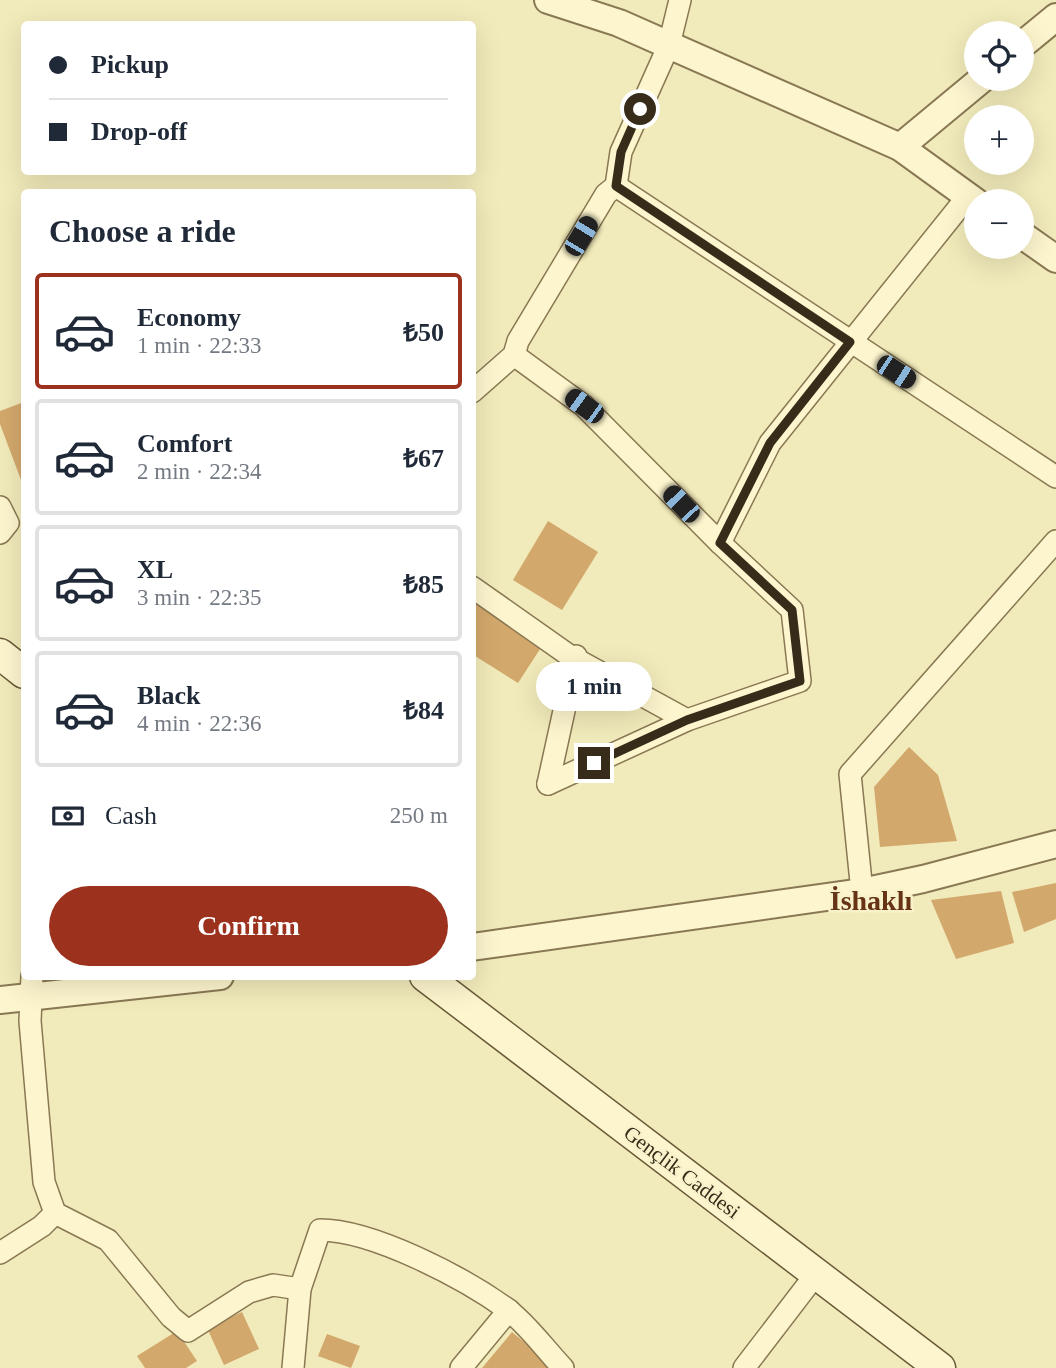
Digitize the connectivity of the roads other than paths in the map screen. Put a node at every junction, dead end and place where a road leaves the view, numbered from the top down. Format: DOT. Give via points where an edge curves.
graph roads {
  1 [pos="548,0"];
  2 [pos="680,0"];
  3 [pos="1056,17"];
  4 [pos="1034,35"];
  5 [pos="669,45"];
  6 [pos="968,91"];
  7 [pos="900,147"];
  8 [pos="616,186"];
  9 [pos="964,193"];
  10 [pos="964,208"];
  11 [pos="1034,243"];
  12 [pos="1056,259"];
  13 [pos="850,342"];
  14 [pos="514,355"];
  15 [pos="476,388"];
  16 [pos="1056,477"];
  17 [pos="0,507"];
  18 [pos="0,533"];
  19 [pos="1056,541"];
  20 [pos="720,543"];
  21 [pos="476,590"];
  22 [pos="0,654"];
  23 [pos="576,656"];
  24 [pos="21,671"];
  25 [pos="687,720"];
  26 [pos="1056,844"];
  27 [pos="862,891"];
  28 [pos="476,946"];
  29 [pos="144,980"];
  30 [pos="430,980"];
  31 [pos="31,986"];
  32 [pos="0,1000"];
  33 [pos="55,1213"];
  34 [pos="0,1253"];
  35 [pos="816,1274"];
  36 [pos="300,1289"];
  37 [pos="509,1310"];
  38 [pos="293,1368"];
  39 [pos="461,1368"];
  40 [pos="563,1368"];
  41 [pos="744,1368"];
  42 [pos="940,1368"];
  1 -- 5 [label="street"];
  2 -- 5 [label="street"];
  3 -- 4 [label="street"];
  5 -- 7 [label="street"];
  5 -- 8 [label="street" via="621,152"];
  6 -- 7 [label="street"];
  7 -- 9 [label="street"];
  8 -- 13 [label="street"];
  8 -- 14 [label="street" via="599,206"];
  10 -- 13 [label="street"];
  11 -- 12 [label="street"];
  13 -- 16 [label="street"];
  13 -- 20 [label="street" via="770,443"];
  14 -- 15 [label="street"];
  14 -- 20 [label="street" via="584,406"];
  17 -- 18 [label="street" via="8,523"];
  19 -- 27 [label="street" via="850,774"];
  20 -- 25 [label="street" via="792,610 800,681"];
  21 -- 23 [label="street"];
  22 -- 24 [label="main road"];
  23 -- 25 [label="street"];
  23 -- 25 [label="street" via="548,785"];
  26 -- 27 [label="street"];
  27 -- 28 [label="street"];
  29 -- 31 [label="street"];
  30 -- 35 [label="main road, Gençlik Caddesi"];
  31 -- 32 [label="street"];
  31 -- 33 [label="street" via="44,1182"];
  33 -- 34 [label="street"];
  33 -- 36 [label="street" via="108,1240 171,1317 188,1331 249,1292 273,1285"];
  35 -- 41 [label="street"];
  35 -- 42 [label="main road, Gençlik Caddesi"];
  36 -- 37 [label="street" via="320,1230 341,1230 434,1265"];
  36 -- 38 [label="street"];
  37 -- 39 [label="street"];
  37 -- 40 [label="street"];
}
